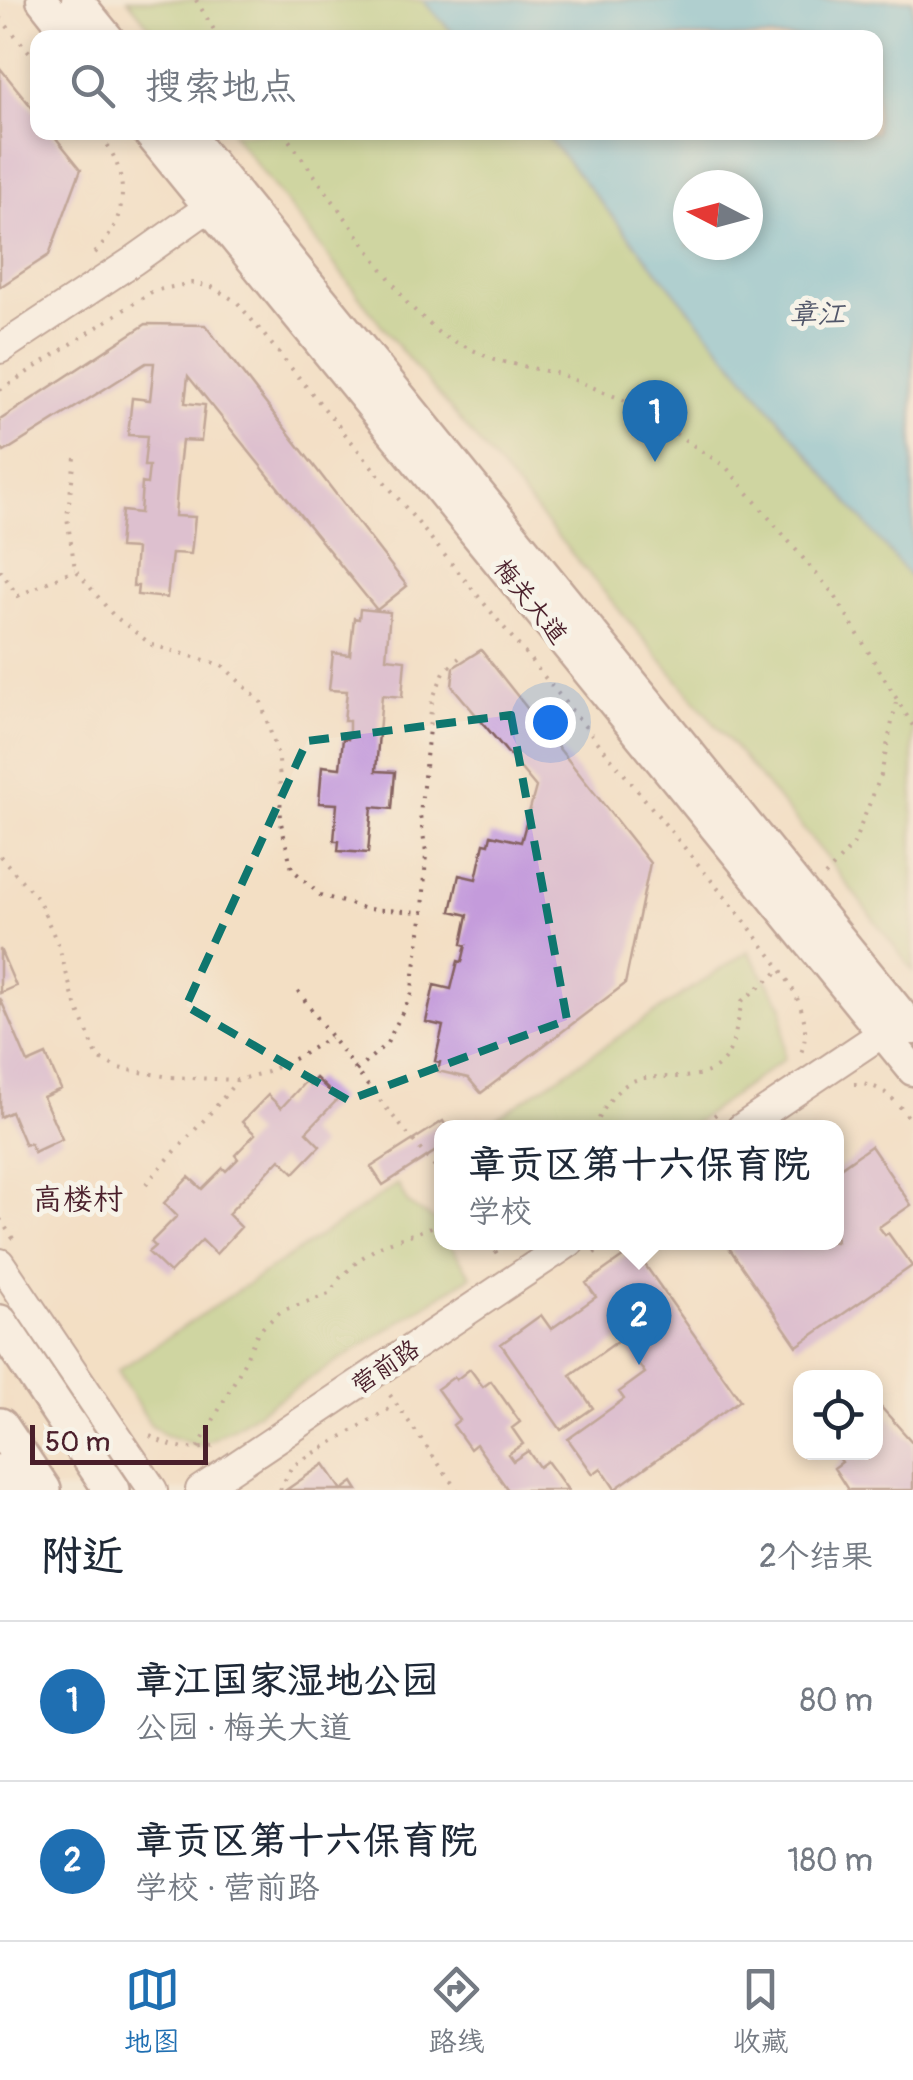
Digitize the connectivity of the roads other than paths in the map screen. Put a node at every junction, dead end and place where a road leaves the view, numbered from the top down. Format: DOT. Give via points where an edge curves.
graph roads {
  1 [pos="42,0"];
  2 [pos="77,0"];
  3 [pos="66,30"];
  4 [pos="101,30"];
  5 [pos="157,140"];
  6 [pos="190,140"];
  7 [pos="221,198"];
  8 [pos="0,349"];
  9 [pos="898,1030"];
  10 [pos="913,1070"];
  11 [pos="733,1118"];
  12 [pos="558,1250"];
  13 [pos="11,1258"];
  14 [pos="0,1323"];
  15 [pos="0,1426"];
  16 [pos="0,1469"];
  17 [pos="14,1490"];
  18 [pos="43,1490"];
  19 [pos="112,1490"];
  20 [pos="153,1490"];
  21 [pos="200,1490"];
  1 -- 3 [label="main road"];
  2 -- 4 [label="main road"];
  5 -- 7 [label="main road, 梅关大道"];
  6 -- 7 [label="main road, 梅关大道"];
  7 -- 8 [label="street"];
  7 -- 9 [label="main road, 梅关大道"];
  9 -- 10 [label="main road, 梅关大道"];
  9 -- 11 [label="street"];
  12 -- 21 [label="street, 营前路"];
  13 -- 20 [label="street"];
  14 -- 19 [label="main road"];
  15 -- 18 [label="main road"];
  16 -- 17 [label="street"];
}
